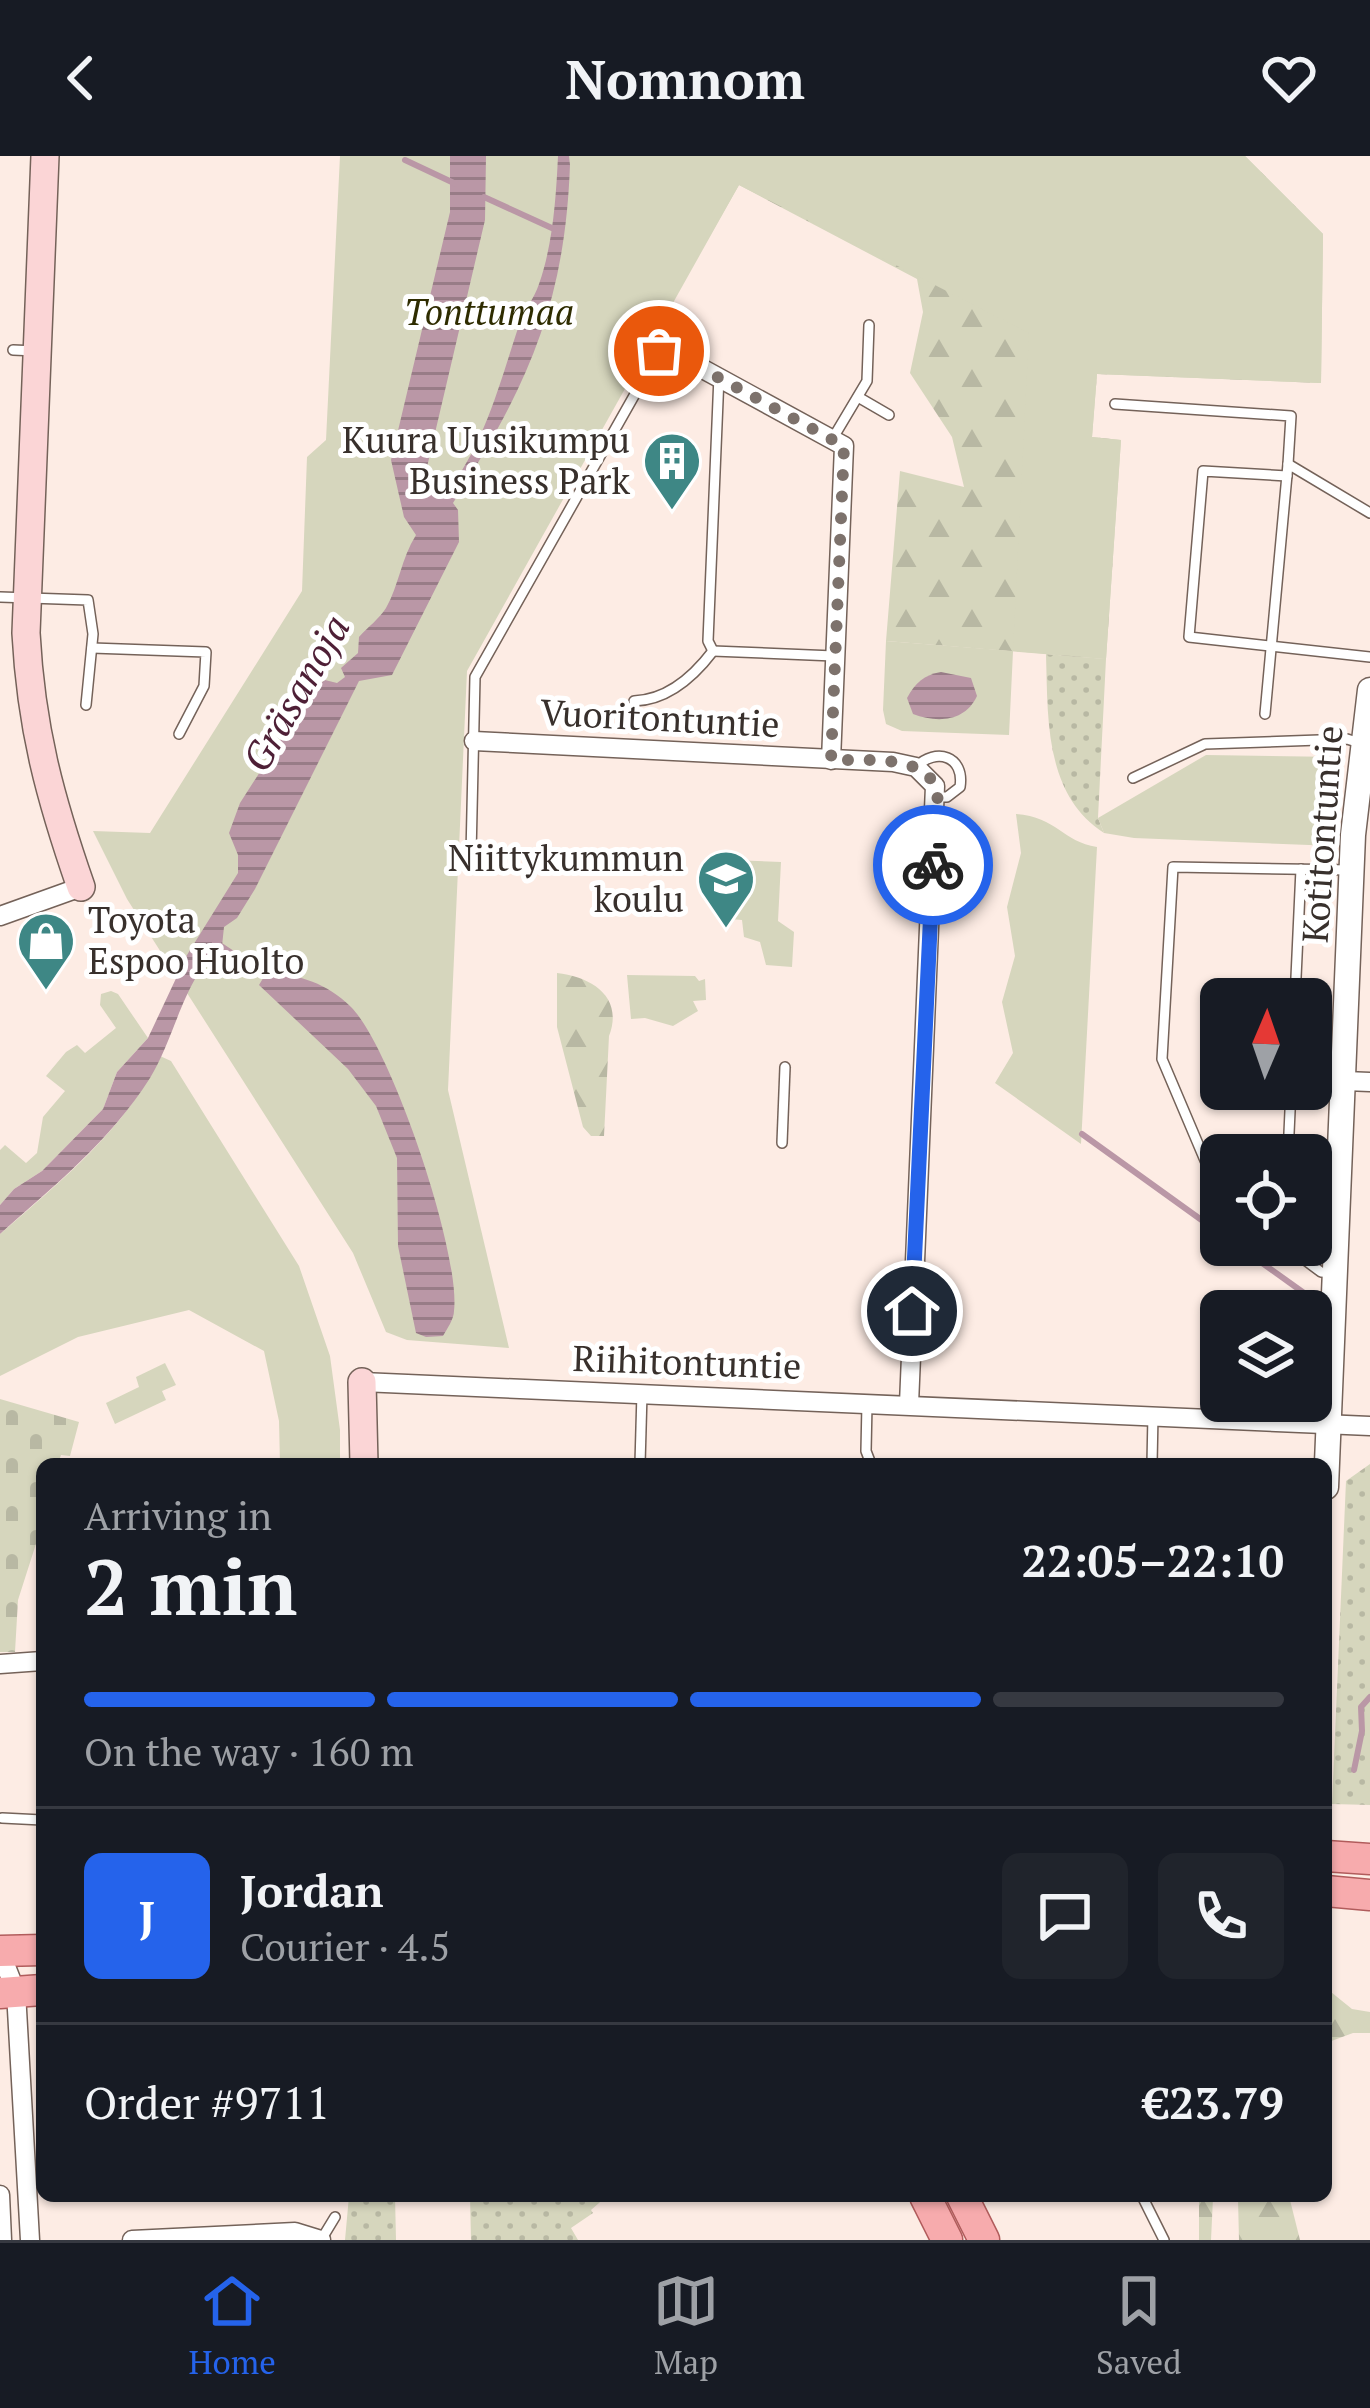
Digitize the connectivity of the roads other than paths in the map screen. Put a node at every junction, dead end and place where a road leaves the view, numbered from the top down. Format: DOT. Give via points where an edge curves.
graph roads {
  1 [pos="45,156"];
  2 [pos="678,318"];
  3 [pos="869,325"];
  4 [pos="659,351"];
  5 [pos="718,376"];
  6 [pos="858,397"];
  7 [pos="1114,404"];
  8 [pos="889,416"];
  9 [pos="833,438"];
  10 [pos="1288,470"];
  11 [pos="1370,513"];
  12 [pos="13,598"];
  13 [pos="1271,647"];
  14 [pos="92,648"];
  15 [pos="713,651"];
  16 [pos="836,656"];
  17 [pos="1370,657"];
  18 [pos="1370,690"];
  19 [pos="634,700"];
  20 [pos="86,705"];
  21 [pos="1265,714"];
  22 [pos="179,734"];
  23 [pos="474,741"];
  24 [pos="1366,744"];
  25 [pos="831,760"];
  26 [pos="916,767"];
  27 [pos="1133,778"];
  28 [pos="936,797"];
  29 [pos="471,855"];
  30 [pos="1301,869"];
  31 [pos="1352,870"];
  32 [pos="81,887"];
  33 [pos="0,916"];
  34 [pos="1296,978"];
  35 [pos="785,1067"];
  36 [pos="1357,1081"];
  37 [pos="782,1143"];
  38 [pos="1200,1149"];
  39 [pos="1314,1266"];
  40 [pos="1335,1273"];
  41 [pos="362,1382"];
  42 [pos="642,1393"];
  43 [pos="867,1402"];
  44 [pos="909,1404"];
  45 [pos="1153,1415"];
  46 [pos="1328,1424"];
  47 [pos="1370,1426"];
  48 [pos="364,1458"];
  49 [pos="640,1458"];
  50 [pos="869,1458"];
  51 [pos="1152,1458"];
  52 [pos="1327,1458"];
  53 [pos="36,1661"];
  54 [pos="0,1664"];
  55 [pos="2,1818"];
  56 [pos="36,1820"];
  57 [pos="1332,1856"];
  58 [pos="1370,1859"];
  59 [pos="1332,1892"];
  60 [pos="1370,1895"];
  61 [pos="36,1950"];
  62 [pos="0,1951"];
  63 [pos="19,1991"];
  64 [pos="0,2194"];
  65 [pos="928,2202"];
  66 [pos="965,2202"];
  67 [pos="1145,2202"];
  68 [pos="335,2217"];
  69 [pos="2,2240"];
  70 [pos="30,2240"];
  71 [pos="132,2240"];
  72 [pos="321,2240"];
  73 [pos="946,2240"];
  74 [pos="984,2240"];
  75 [pos="1164,2240"];
  1 -- 12 [label="main road" via="24,351"];
  2 -- 4 [label="lane"];
  3 -- 6 [label="lane" via="867,381"];
  4 -- 5 [label="street"];
  4 -- 23 [label="lane" via="483,659"];
  5 -- 9 [label="street"];
  5 -- 15 [label="lane"];
  6 -- 8 [label="lane"];
  6 -- 9 [label="lane"];
  7 -- 10 [label="lane" via="1291,416"];
  9 -- 16 [label="street" via="844,446"];
  10 -- 11 [label="lane"];
  10 -- 13 [label="lane"];
  10 -- 13 [label="lane" via="1203,471 1189,637"];
  12 -- 14 [label="lane" via="88,600"];
  12 -- 32 [label="main road" via="39,758"];
  13 -- 17 [label="lane"];
  13 -- 21 [label="lane"];
  14 -- 20 [label="lane"];
  14 -- 22 [label="lane" via="206,652 204,686"];
  15 -- 16 [label="lane"];
  15 -- 19 [label="lane" via="668,692"];
  16 -- 25 [label="street"];
  18 -- 24 [label="street, Kotitontuntie"];
  23 -- 25 [label="street, Vuoritontuntie"];
  23 -- 29 [label="lane"];
  24 -- 27 [label="lane" via="1204,744"];
  24 -- 31 [label="street, Kotitontuntie"];
  25 -- 26 [label="street, Vuoritontuntie"];
  26 -- 28 [label="street"];
  26 -- 28 [label="lane" via="932,756 956,761 960,787"];
  28 -- 44 [label="street"];
  30 -- 31 [label="lane"];
  30 -- 34 [label="lane"];
  30 -- 38 [label="lane" via="1173,867 1162,1060"];
  31 -- 36 [label="street, Kotitontuntie"];
  32 -- 33 [label="street"];
  35 -- 37 [label="lane"];
  36 -- 40 [label="street, Kotitontuntie"];
  39 -- 40 [label="lane"];
  40 -- 46 [label="street, Kotitontuntie"];
  41 -- 42 [label="street, Riihitontuntie"];
  41 -- 48 [label="main road"];
  42 -- 43 [label="street, Riihitontuntie"];
  42 -- 49 [label="lane"];
  43 -- 44 [label="street, Riihitontuntie"];
  43 -- 50 [label="lane"];
  44 -- 45 [label="street, Riihitontuntie"];
  45 -- 46 [label="street, Riihitontuntie"];
  45 -- 51 [label="lane"];
  46 -- 47 [label="street, Riihitontuntie"];
  46 -- 52 [label="street, Kotitontuntie"];
  53 -- 54 [label="street"];
  55 -- 56 [label="lane"];
  57 -- 58 [label="main road"];
  59 -- 60 [label="main road"];
  61 -- 62 [label="main road"];
  62 -- 63 [label="street"];
  63 -- 70 [label="street"];
  64 -- 69 [label="street"];
  65 -- 73 [label="main road"];
  66 -- 74 [label="main road"];
  67 -- 75 [label="lane"];
  68 -- 72 [label="lane"];
  71 -- 72 [label="street" via="295,2233"];
}
